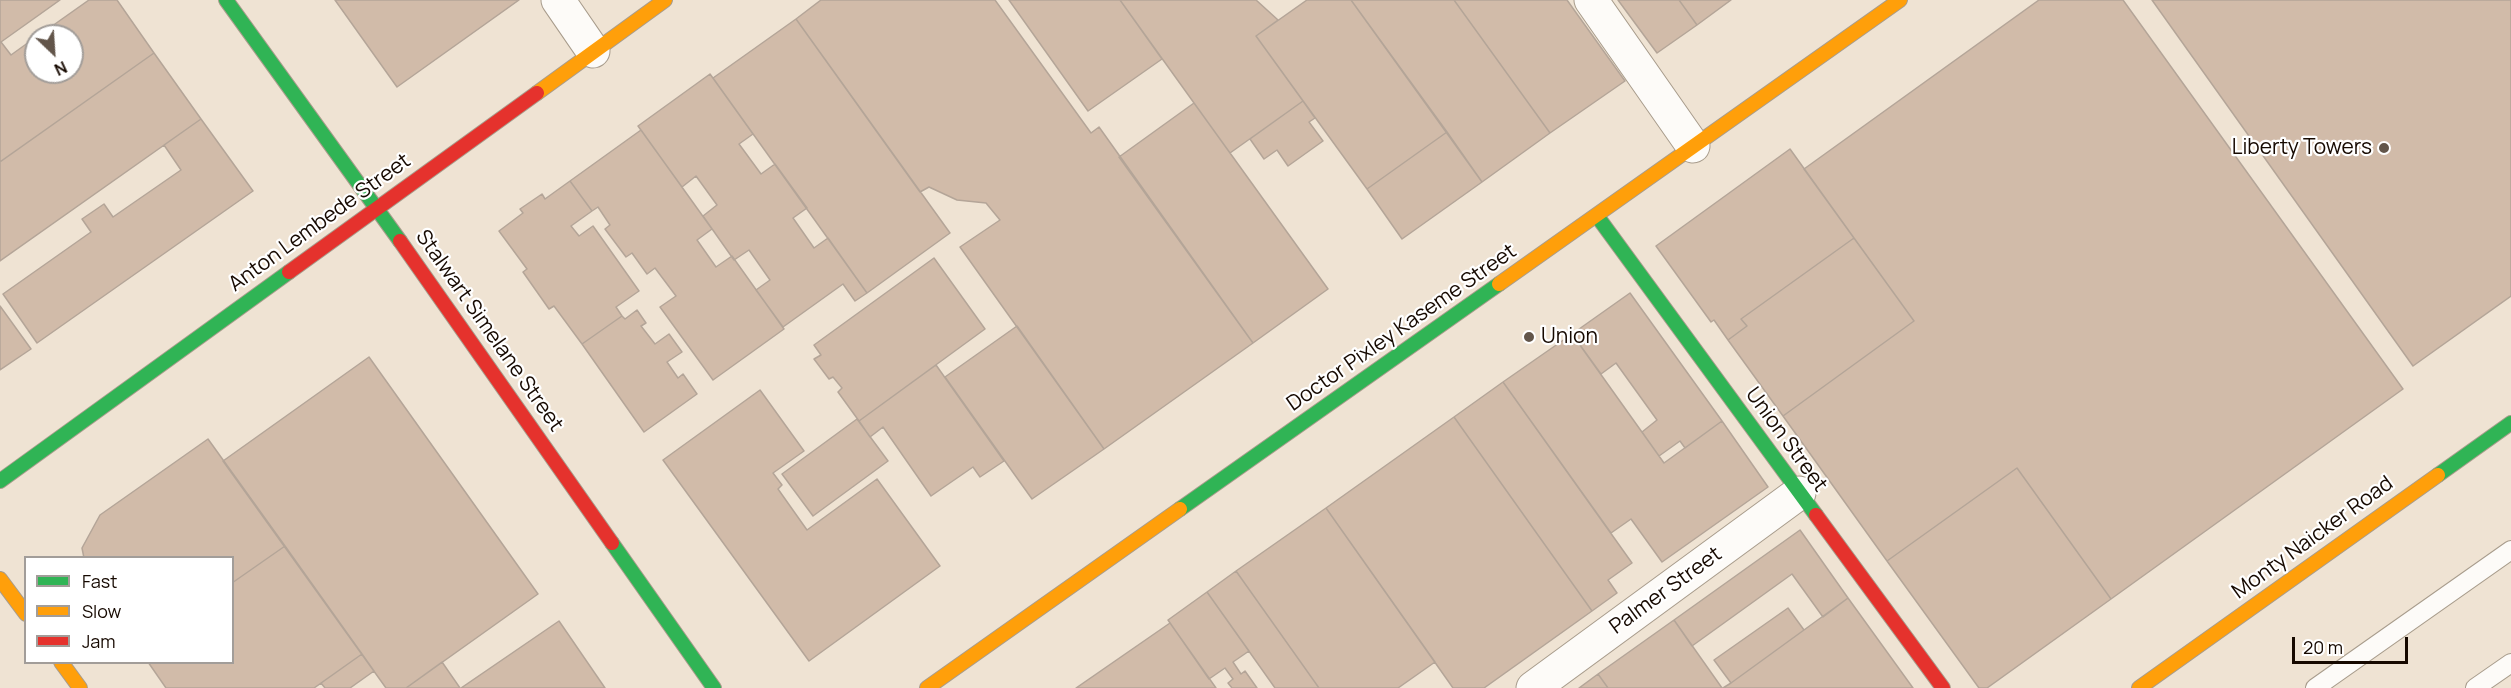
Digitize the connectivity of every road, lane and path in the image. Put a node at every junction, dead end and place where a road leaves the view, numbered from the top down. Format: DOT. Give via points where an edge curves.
graph roads {
  1 [pos="226,0"];
  2 [pos="558,0"];
  3 [pos="665,0"];
  4 [pos="1591,0"];
  5 [pos="1900,0"];
  6 [pos="593,51"];
  7 [pos="1693,146"];
  8 [pos="377,208"];
  9 [pos="1597,216"];
  10 [pos="2511,423"];
  11 [pos="0,481"];
  12 [pos="1799,493"];
  13 [pos="2511,550"];
  14 [pos="0,579"];
  15 [pos="24,611"];
  16 [pos="2511,663"];
  17 [pos="62,664"];
  18 [pos="80,688"];
  19 [pos="714,688"];
  20 [pos="927,688"];
  21 [pos="1533,688"];
  22 [pos="1943,688"];
  23 [pos="2139,688"];
  24 [pos="2315,688"];
  25 [pos="2475,688"];
  1 -- 8 [label="main road, Stalwart Simelane Street"];
  2 -- 6 [label="street"];
  3 -- 6 [label="main road, Anton Lembede Street"];
  4 -- 7 [label="street"];
  5 -- 7 [label="main road, Doctor Pixley Kaseme Street"];
  6 -- 8 [label="main road, Anton Lembede Street"];
  7 -- 9 [label="main road, Doctor Pixley Kaseme Street"];
  8 -- 11 [label="main road, Anton Lembede Street"];
  8 -- 19 [label="main road, Stalwart Simelane Street"];
  9 -- 12 [label="main road, Union Street"];
  9 -- 20 [label="main road, Doctor Pixley Kaseme Street"];
  10 -- 23 [label="main road, Monty Naicker Road"];
  12 -- 21 [label="street, Palmer Street"];
  12 -- 22 [label="main road, Union Street"];
  13 -- 24 [label="lane"];
  14 -- 15 [label="main road"];
  16 -- 25 [label="lane"];
  17 -- 18 [label="main road"];
}
